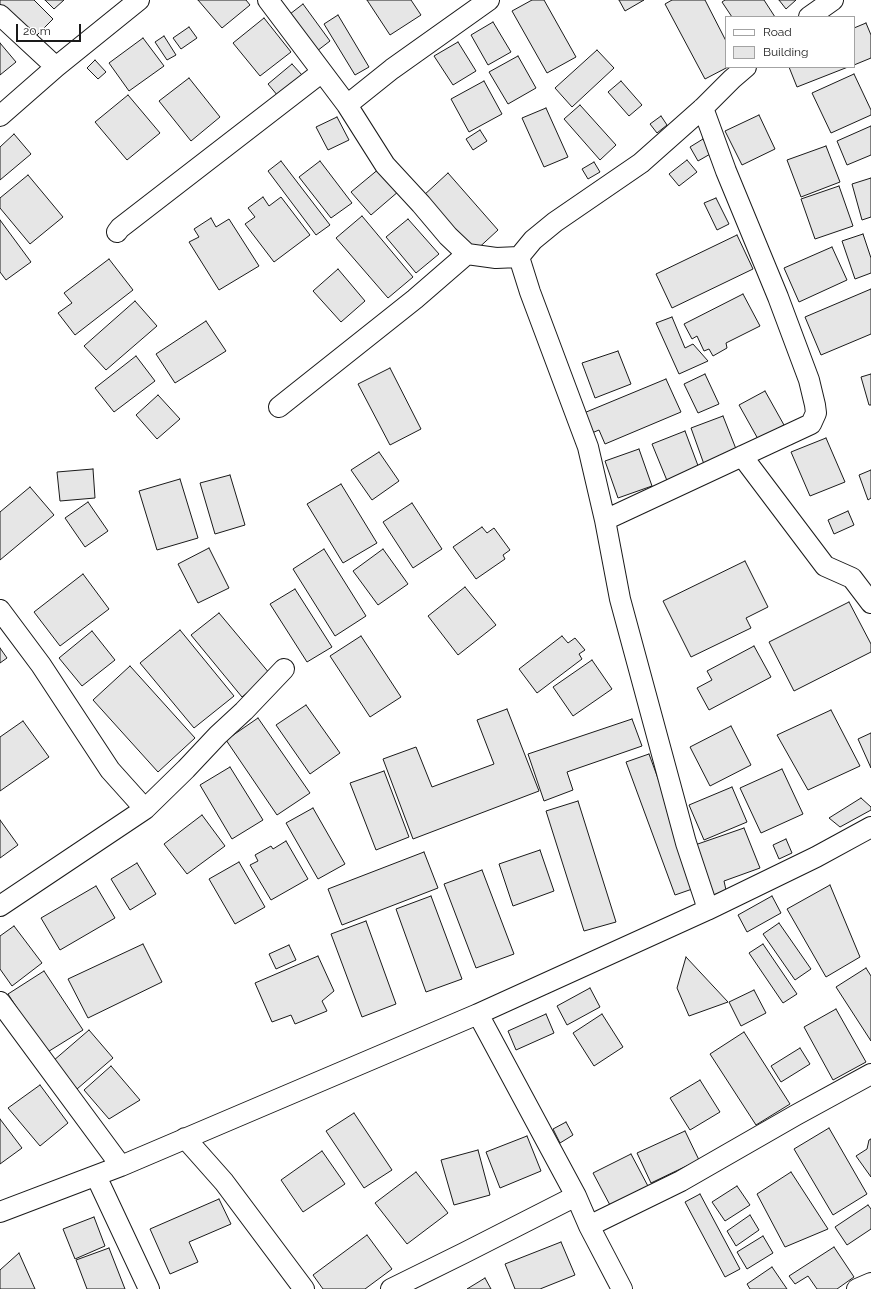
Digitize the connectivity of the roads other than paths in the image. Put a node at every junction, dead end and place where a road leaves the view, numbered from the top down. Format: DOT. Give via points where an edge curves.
graph roads {
  1 [pos="139,0"];
  2 [pos="268,0"];
  3 [pos="489,0"];
  4 [pos="833,0"];
  5 [pos="0,15"];
  6 [pos="810,16"];
  7 [pos="56,67"];
  8 [pos="745,68"];
  9 [pos="322,72"];
  10 [pos="347,105"];
  11 [pos="703,108"];
  12 [pos="0,116"];
  13 [pos="117,232"];
  14 [pos="467,254"];
  15 [pos="519,258"];
  16 [pos="279,407"];
  17 [pos="742,456"];
  18 [pos="606,520"];
  19 [pos="871,603"];
  20 [pos="0,610"];
  21 [pos="284,669"];
  22 [pos="145,809"];
  23 [pos="871,827"];
  24 [pos="0,906"];
  25 [pos="707,910"];
  26 [pos="0,1002"];
  27 [pos="478,1014"];
  28 [pos="868,1081"];
  29 [pos="185,1138"];
  30 [pos="121,1166"];
  31 [pos="96,1176"];
  32 [pos="576,1196"];
  33 [pos="0,1212"];
  34 [pos="589,1226"];
  35 [pos="871,1283"];
  36 [pos="149,1289"];
  37 [pos="304,1289"];
  38 [pos="391,1289"];
  39 [pos="622,1289"];
  40 [pos="857,1289"];
  1 -- 7 [label="street"];
  2 -- 9 [label="street"];
  3 -- 10 [label="street" via="392,69"];
  4 -- 6 [label="street"];
  5 -- 7 [label="street"];
  7 -- 12 [label="street"];
  8 -- 11 [label="street"];
  9 -- 10 [label="street"];
  9 -- 13 [label="street"];
  10 -- 14 [label="street" via="385,165"];
  11 -- 15 [label="street" via="641,163 555,222 533,240"];
  11 -- 17 [label="street" via="809,380 816,413 811,424"];
  14 -- 15 [label="street"];
  14 -- 16 [label="street" via="415,299"];
  15 -- 18 [label="street" via="588,447"];
  17 -- 18 [label="street"];
  17 -- 19 [label="street" via="825,566 852,578"];
  18 -- 25 [label="street" via="620,599 686,843"];
  20 -- 22 [label="street" via="41,665 110,770"];
  21 -- 22 [label="street"];
  22 -- 24 [label="street"];
  23 -- 25 [label="street"];
  25 -- 27 [label="street"];
  26 -- 30 [label="street"];
  27 -- 29 [label="street"];
  27 -- 32 [label="street"];
  28 -- 34 [label="street" via="796,1115 681,1181"];
  29 -- 30 [label="street"];
  29 -- 37 [label="street" via="224,1182"];
  30 -- 31 [label="street"];
  31 -- 33 [label="street"];
  31 -- 36 [label="street"];
  32 -- 34 [label="street"];
  32 -- 38 [label="street"];
  34 -- 39 [label="street"];
  35 -- 40 [label="street"];
}
